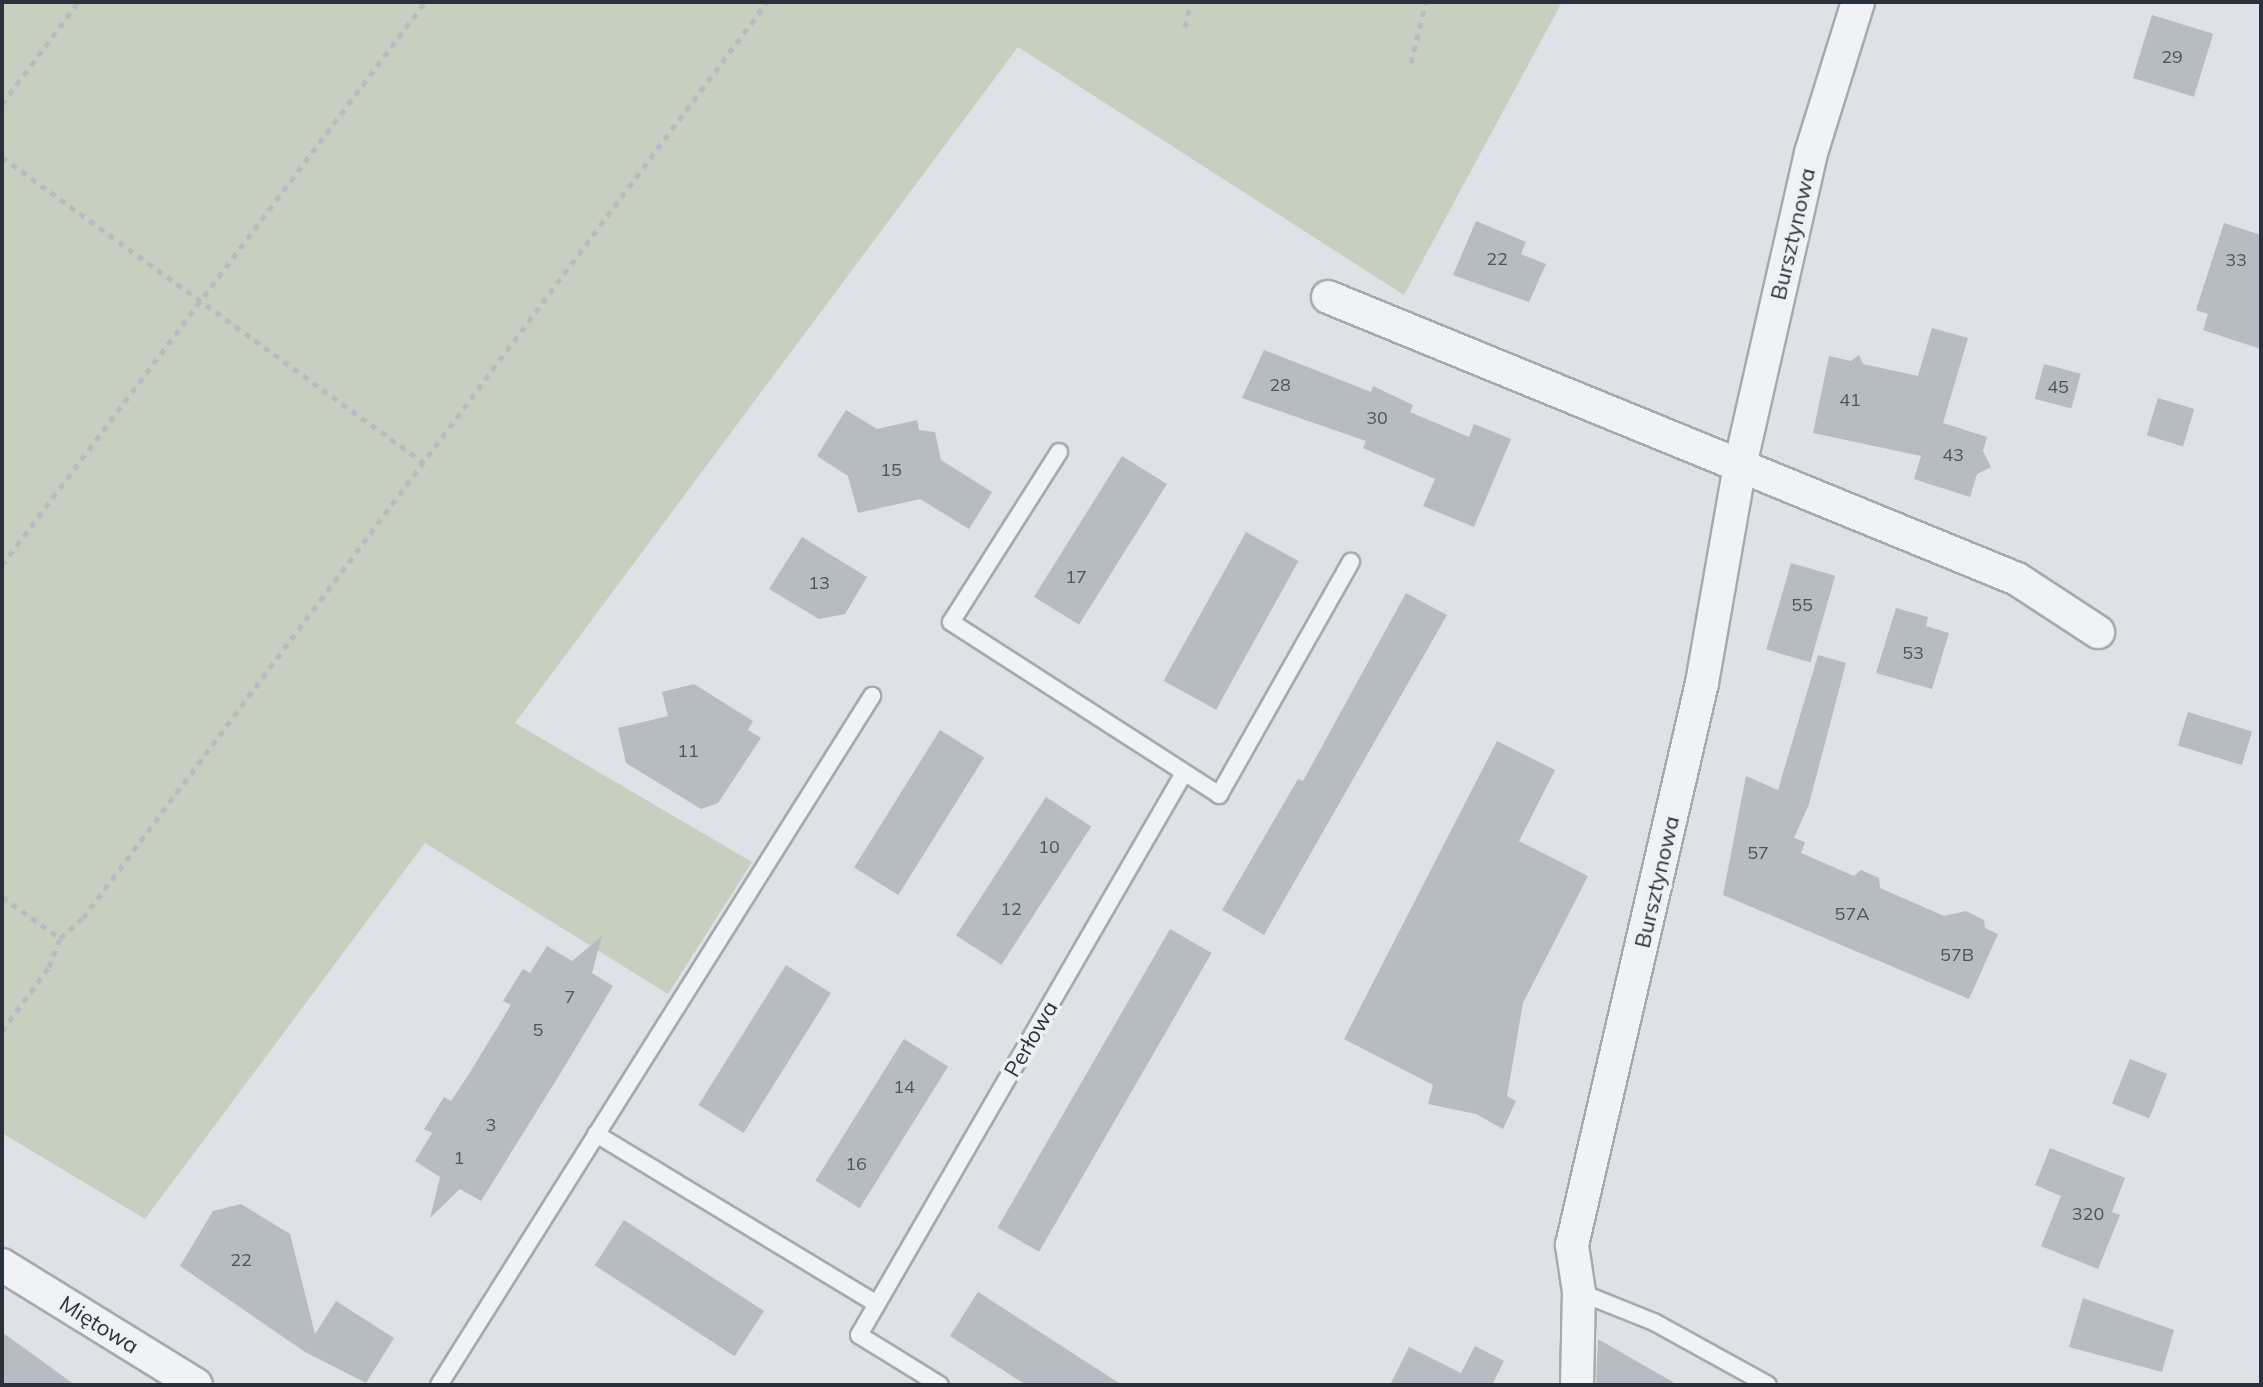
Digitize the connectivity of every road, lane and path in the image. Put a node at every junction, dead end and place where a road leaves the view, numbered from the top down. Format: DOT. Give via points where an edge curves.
graph roads {
  1 [pos="78,2"];
  2 [pos="425,2"];
  3 [pos="767,2"];
  4 [pos="1191,2"];
  5 [pos="1426,2"];
  6 [pos="1858,2"];
  7 [pos="1185,27"];
  8 [pos="1411,63"];
  9 [pos="2,104"];
  10 [pos="2,157"];
  11 [pos="1328,297"];
  12 [pos="198,301"];
  13 [pos="1059,452"];
  14 [pos="424,463"];
  15 [pos="1739,470"];
  16 [pos="1351,562"];
  17 [pos="2,565"];
  18 [pos="2098,632"];
  19 [pos="872,696"];
  20 [pos="1184,773"];
  21 [pos="2,897"];
  22 [pos="60,938"];
  23 [pos="2,1031"];
  24 [pos="596,1134"];
  25 [pos="2,1265"];
  26 [pos="1579,1292"];
  27 [pos="877,1304"];
  28 [pos="196,1385"];
  29 [pos="439,1385"];
  30 [pos="940,1385"];
  31 [pos="1577,1385"];
  32 [pos="1768,1385"];
  1 -- 9 [label="path"];
  2 -- 12 [label="path"];
  3 -- 14 [label="path"];
  4 -- 7 [label="path"];
  5 -- 8 [label="path"];
  6 -- 15 [label="street, Bursztynowa" via="1811,153"];
  10 -- 12 [label="path"];
  11 -- 15 [label="street"];
  12 -- 14 [label="path"];
  12 -- 17 [label="path"];
  13 -- 20 [label="lane" via="951,622"];
  14 -- 22 [label="path" via="83,918"];
  15 -- 18 [label="street" via="2017,579"];
  15 -- 26 [label="street, Bursztynowa" via="1702,683 1572,1245"];
  16 -- 20 [label="lane" via="1219,795"];
  19 -- 24 [label="lane"];
  20 -- 27 [label="lane, Perłowa"];
  21 -- 22 [label="path"];
  22 -- 23 [label="path" via="49,967"];
  24 -- 27 [label="lane"];
  24 -- 29 [label="lane"];
  25 -- 28 [label="street, Miętowa"];
  26 -- 31 [label="street, Bursztynowa"];
  26 -- 32 [label="lane" via="1654,1322"];
  27 -- 30 [label="lane, Perłowa" via="859,1335"];
}
